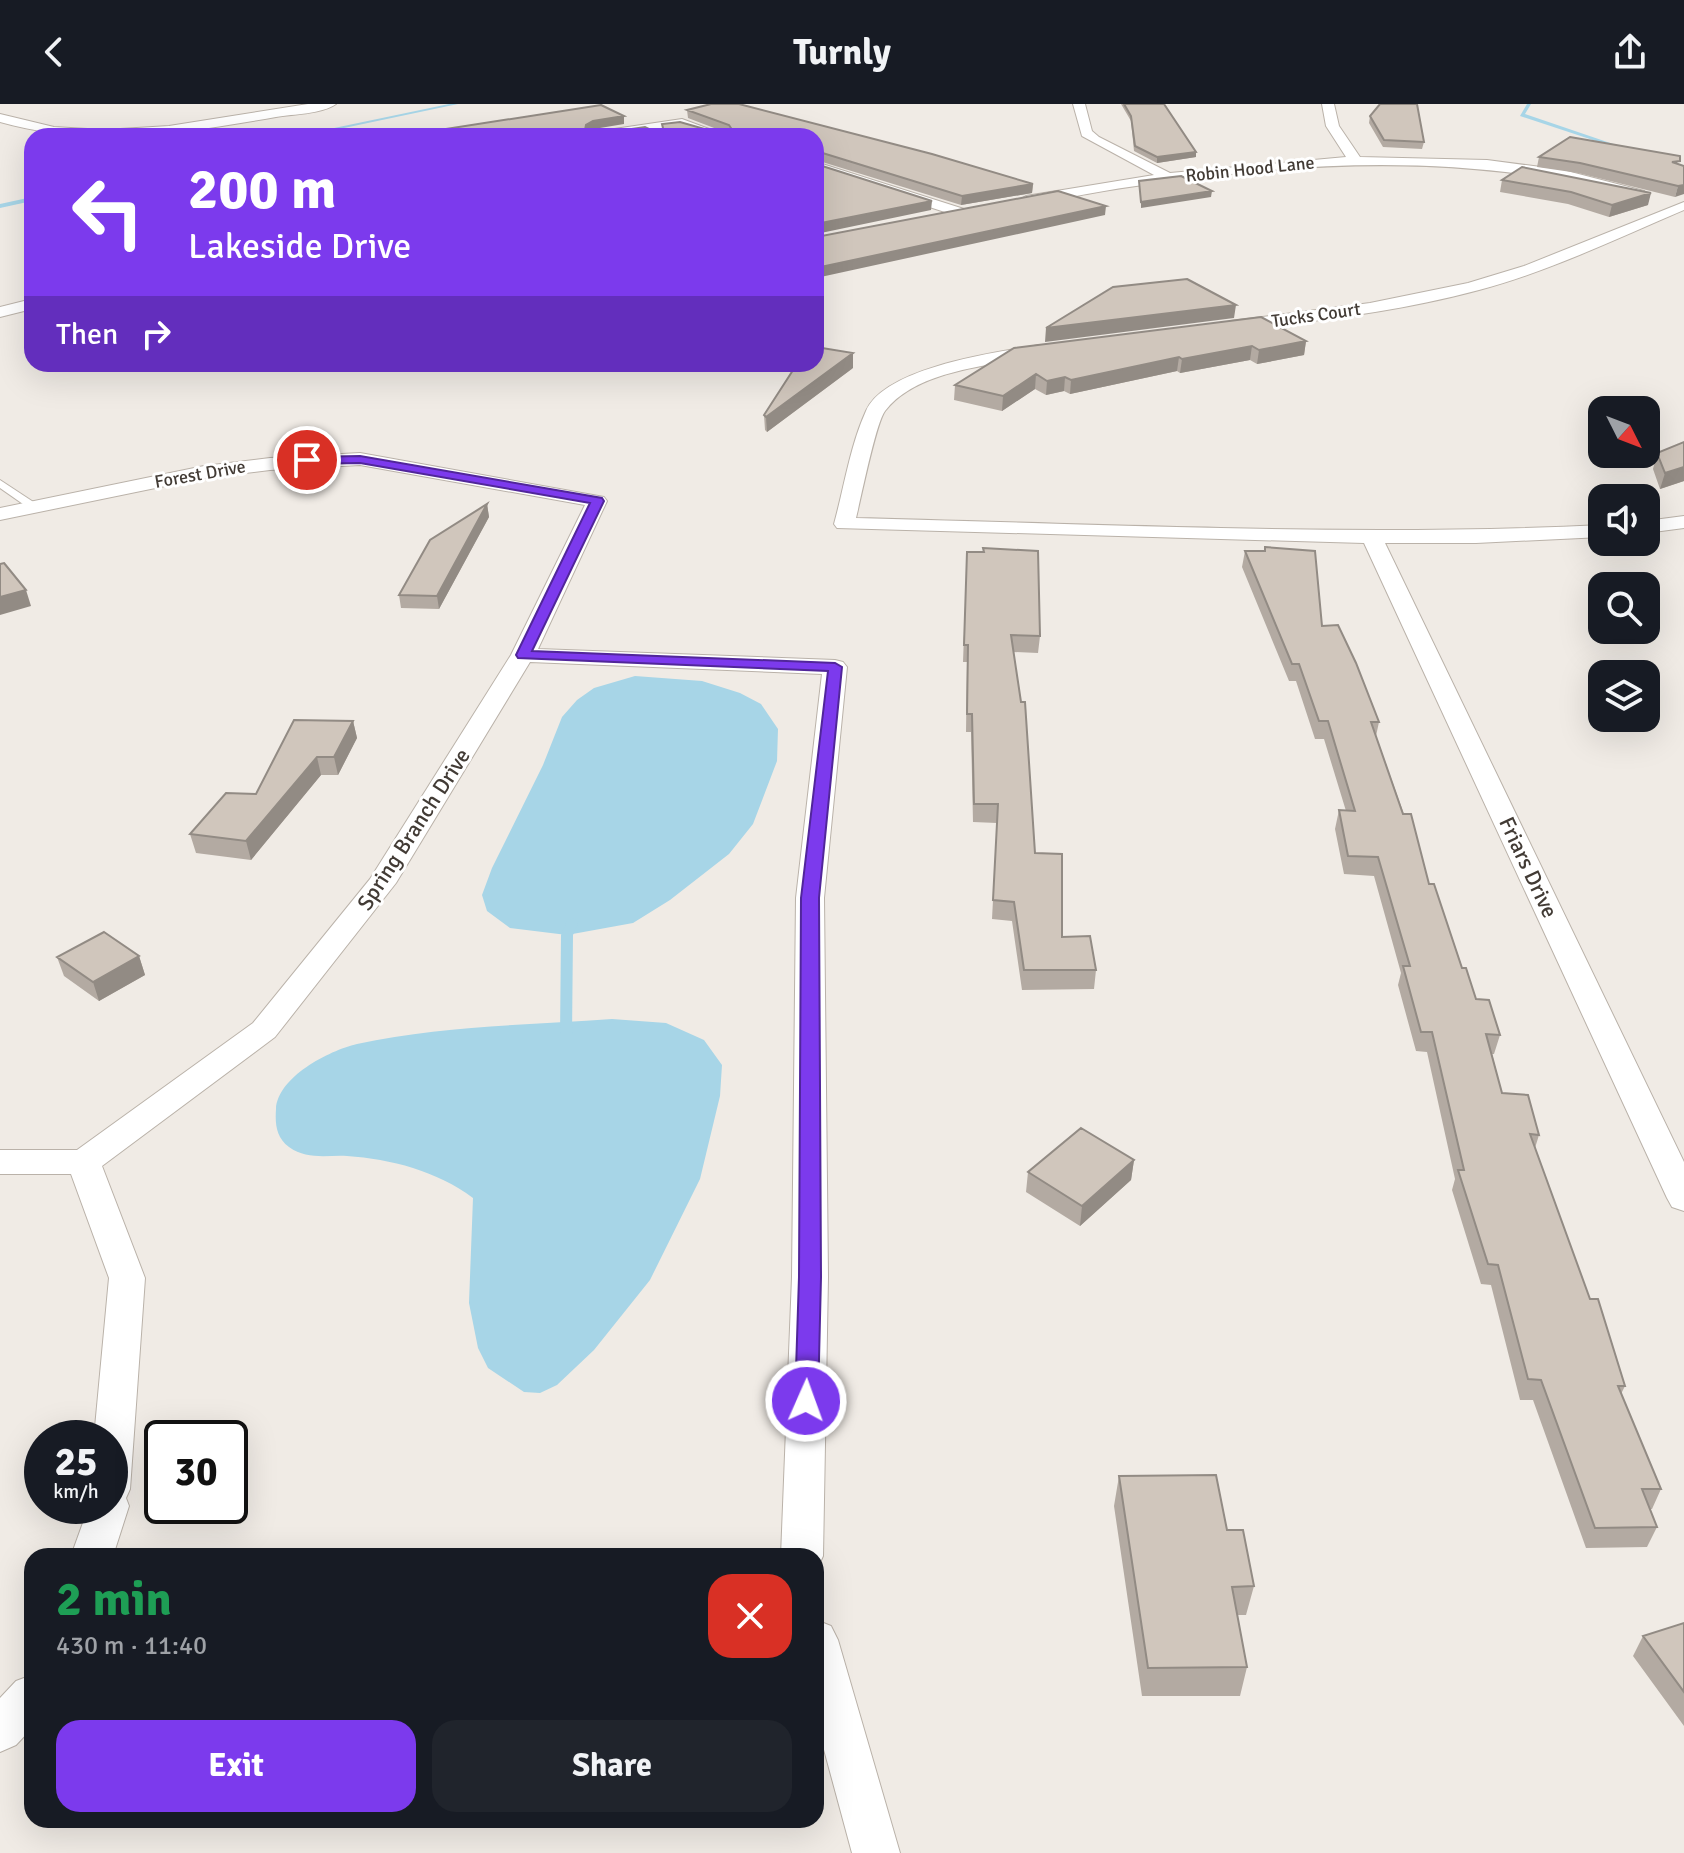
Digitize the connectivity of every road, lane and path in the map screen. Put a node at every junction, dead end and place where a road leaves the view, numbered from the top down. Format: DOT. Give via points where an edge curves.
graph roads {
  1 [pos="330,104"];
  2 [pos="1079,104"];
  3 [pos="1328,104"];
  4 [pos="0,118"];
  5 [pos="38,128"];
  6 [pos="173,128"];
  7 [pos="648,128"];
  8 [pos="697,128"];
  9 [pos="1356,161"];
  10 [pos="824,168"];
  11 [pos="1170,178"];
  12 [pos="1013,203"];
  13 [pos="1683,207"];
  14 [pos="930,218"];
  15 [pos="24,306"];
  16 [pos="0,312"];
  17 [pos="1217,328"];
  18 [pos="1053,348"];
  19 [pos="0,483"];
  20 [pos="597,501"];
  21 [pos="37,509"];
  22 [pos="0,514"];
  23 [pos="1684,522"];
  24 [pos="1660,525"];
  25 [pos="1588,532"];
  26 [pos="1372,537"];
  27 [pos="523,655"];
  28 [pos="1674,1154"];
  29 [pos="0,1162"];
  30 [pos="84,1162"];
  31 [pos="1684,1198"];
  32 [pos="116,1420"];
  33 [pos="103,1524"];
  34 [pos="95,1548"];
  35 [pos="802,1548"];
  36 [pos="824,1668"];
  37 [pos="24,1704"];
  38 [pos="0,1730"];
  39 [pos="876,1853"];
  1 -- 6 [label="street"];
  2 -- 11 [label="street" via="1086,133"];
  3 -- 9 [label="street" via="1329,117"];
  4 -- 5 [label="street"];
  7 -- 8 [label="street" via="682,123"];
  9 -- 11 [label="street, Robin Hood Lane"];
  9 -- 13 [label="street, Robin Hood Lane" via="1493,166 1633,190"];
  10 -- 14 [label="street" via="965,211"];
  11 -- 12 [label="street, Robin Hood Lane"];
  13 -- 17 [label="street, Tucks Court" via="1459,290"];
  15 -- 16 [label="street"];
  18 -- 26 [label="street" via="961,364 895,392 875,410 844,524"];
  19 -- 21 [label="lane"];
  20 -- 21 [label="street, Forest Drive" via="360,459 280,461 182,476"];
  20 -- 27 [label="street, Spring Branch Drive"];
  21 -- 22 [label="street, Forest Drive"];
  23 -- 24 [label="street"];
  25 -- 26 [label="street"];
  26 -- 28 [label="street, Friars Drive"];
  27 -- 30 [label="street, Spring Branch Drive" via="382,883 264,1030"];
  27 -- 35 [label="street" via="835,667 810,898 810,1277"];
  28 -- 31 [label="street, Friars Drive"];
  29 -- 30 [label="street"];
  30 -- 32 [label="street" via="127,1278"];
  33 -- 34 [label="street"];
  36 -- 39 [label="street"];
  37 -- 38 [label="street"];
}
